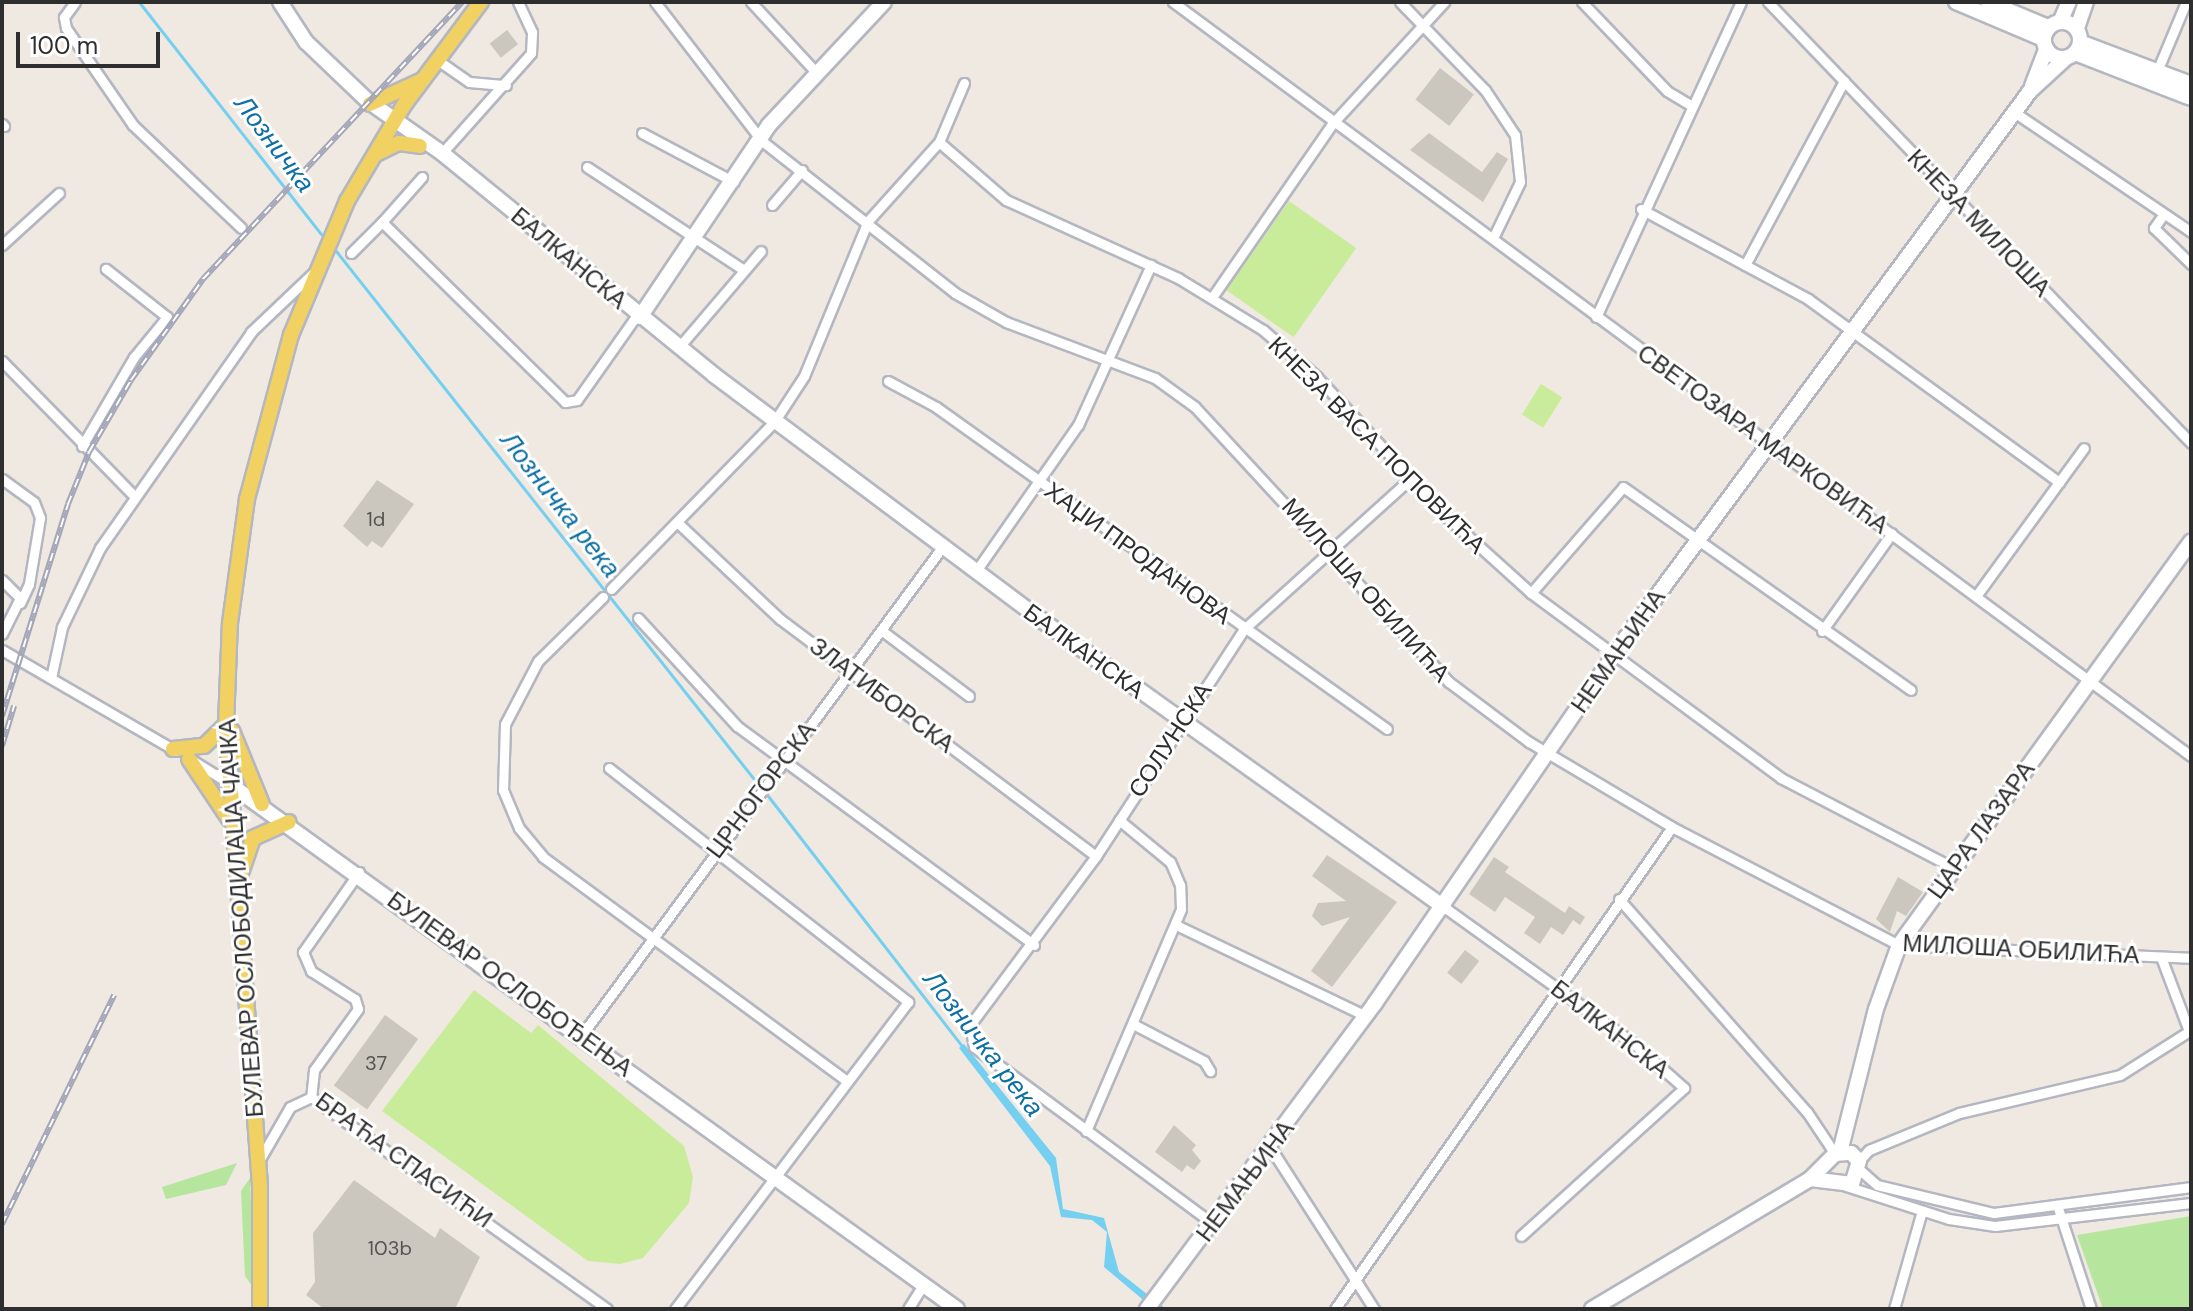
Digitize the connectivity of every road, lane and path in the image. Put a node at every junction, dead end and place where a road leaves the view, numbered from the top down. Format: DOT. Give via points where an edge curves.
graph roads {
  1 [pos="75,2"];
  2 [pos="280,2"];
  3 [pos="481,2"];
  4 [pos="518,2"];
  5 [pos="655,2"];
  6 [pos="751,2"];
  7 [pos="884,2"];
  8 [pos="1173,2"];
  9 [pos="1400,2"];
  10 [pos="1444,2"];
  11 [pos="1582,2"];
  12 [pos="1741,2"];
  13 [pos="1768,2"];
  14 [pos="1956,2"];
  15 [pos="1988,2"];
  16 [pos="2069,2"];
  17 [pos="2086,2"];
  18 [pos="2186,2"];
  19 [pos="1421,24"];
  20 [pos="2049,34"];
  21 [pos="2075,45"];
  22 [pos="436,59"];
  23 [pos="815,71"];
  24 [pos="2155,77"];
  25 [pos="420,81"];
  26 [pos="1844,81"];
  27 [pos="964,83"];
  28 [pos="2191,84"];
  29 [pos="506,85"];
  30 [pos="2030,91"];
  31 [pos="2191,98"];
  32 [pos="1690,105"];
  33 [pos="2014,112"];
  34 [pos="384,115"];
  35 [pos="1332,124"];
  36 [pos="642,133"];
  37 [pos="762,141"];
  38 [pos="939,142"];
  39 [pos="420,146"];
  40 [pos="442,153"];
  41 [pos="369,160"];
  42 [pos="587,167"];
  43 [pos="802,170"];
  44 [pos="422,177"];
  45 [pos="734,182"];
  46 [pos="59,193"];
  47 [pos="1953,197"];
  48 [pos="496,198"];
  49 [pos="772,205"];
  50 [pos="1641,209"];
  51 [pos="2163,215"];
  52 [pos="868,221"];
  53 [pos="382,222"];
  54 [pos="241,228"];
  55 [pos="2191,232"];
  56 [pos="697,237"];
  57 [pos="1493,238"];
  58 [pos="2,245"];
  59 [pos="761,251"];
  60 [pos="351,253"];
  61 [pos="2191,264"];
  62 [pos="1151,265"];
  63 [pos="1745,265"];
  64 [pos="106,269"];
  65 [pos="742,269"];
  66 [pos="316,270"];
  67 [pos="1213,296"];
  68 [pos="638,316"];
  69 [pos="1596,317"];
  70 [pos="1856,333"];
  71 [pos="679,347"];
  72 [pos="1111,360"];
  73 [pos="2,361"];
  74 [pos="888,381"];
  75 [pos="774,422"];
  76 [pos="2191,443"];
  77 [pos="1771,445"];
  78 [pos="82,446"];
  79 [pos="2084,448"];
  80 [pos="1411,478"];
  81 [pos="2,479"];
  82 [pos="1041,482"];
  83 [pos="2059,482"];
  84 [pos="135,497"];
  85 [pos="678,523"];
  86 [pos="1892,533"];
  87 [pos="1699,538"];
  88 [pos="2191,541"];
  89 [pos="943,546"];
  90 [pos="1326,549"];
  91 [pos="976,571"];
  92 [pos="2,580"];
  93 [pos="611,589"];
  94 [pos="1531,593"];
  95 [pos="1976,596"];
  96 [pos="603,597"];
  97 [pos="20,603"];
  98 [pos="638,618"];
  99 [pos="1244,629"];
  100 [pos="881,630"];
  101 [pos="1822,631"];
  102 [pos="2,634"];
  103 [pos="2,650"];
  104 [pos="1615,652"];
  105 [pos="850,671"];
  106 [pos="51,678"];
  107 [pos="2088,681"];
  108 [pos="1911,690"];
  109 [pos="969,696"];
  110 [pos="226,719"];
  111 [pos="1180,721"];
  112 [pos="1387,729"];
  113 [pos="173,749"];
  114 [pos="1547,753"];
  115 [pos="2191,756"];
  116 [pos="189,759"];
  117 [pos="784,762"];
  118 [pos="609,768"];
  119 [pos="228,783"];
  120 [pos="262,804"];
  121 [pos="229,820"];
  122 [pos="1119,820"];
  123 [pos="289,822"];
  124 [pos="1672,827"];
  125 [pos="713,852"];
  126 [pos="1096,856"];
  127 [pos="1954,868"];
  128 [pos="359,872"];
  129 [pos="235,892"];
  130 [pos="1619,899"];
  131 [pos="1444,907"];
  132 [pos="1176,925"];
  133 [pos="654,936"];
  134 [pos="1034,945"];
  135 [pos="1899,945"];
  136 [pos="2161,957"];
  137 [pos="2191,958"];
  138 [pos="1557,986"];
  139 [pos="1366,1016"];
  140 [pos="1133,1024"];
  141 [pos="2190,1031"];
  142 [pos="581,1036"];
  143 [pos="1210,1071"];
  144 [pos="847,1081"];
  145 [pos="311,1097"];
  146 [pos="1086,1131"];
  147 [pos="1270,1147"];
  148 [pos="1834,1156"];
  149 [pos="258,1166"];
  150 [pos="1860,1166"];
  151 [pos="1810,1179"];
  152 [pos="773,1180"];
  153 [pos="1839,1184"];
  154 [pos="2191,1187"];
  155 [pos="2191,1203"];
  156 [pos="2057,1205"];
  157 [pos="1922,1211"];
  158 [pos="2061,1222"];
  159 [pos="1212,1223"];
  160 [pos="1521,1236"];
  161 [pos="1187,1258"];
  162 [pos="1355,1280"];
  163 [pos="923,1285"];
  164 [pos="260,1309"];
  165 [pos="607,1309"];
  166 [pos="675,1309"];
  167 [pos="908,1309"];
  168 [pos="957,1309"];
  169 [pos="1147,1309"];
  170 [pos="1159,1309"];
  171 [pos="1335,1309"];
  172 [pos="1374,1309"];
  173 [pos="1592,1309"];
  174 [pos="1894,1309"];
  175 [pos="2091,1309"];
  1 -- 54 [label="street" via="64,17 66,28 133,125"];
  2 -- 34 [label="street" via="301,37"];
  3 -- 22 [label="main road, БУЛЕВАР ОСЛОБОДИЛАЦА ЧАЧКА"];
  4 -- 29 [label="street" via="533,48"];
  5 -- 37 [label="street, МИЛОША ОБИЛИЋА"];
  6 -- 23 [label="street"];
  7 -- 23 [label="street"];
  8 -- 35 [label="street, СВЕТОЗАРА МАРКОВИЋА"];
  9 -- 19 [label="street"];
  10 -- 19 [label="street"];
  11 -- 32 [label="street" via="1667,91"];
  12 -- 32 [label="street"];
  13 -- 26 [label="street, КНЕЗА МИЛОША"];
  14 -- 20 [label="street"];
  15 -- 20 [label="street"];
  16 -- 20 [label="street"];
  17 -- 21 [label="street"];
  18 -- 24 [label="street"];
  19 -- 35 [label="street"];
  19 -- 57 [label="street" via="1485,90 1515,135 1520,182"];
  20 -- 21 [label="street"];
  20 -- 21 [label="street"];
  20 -- 30 [label="street"];
  21 -- 24 [label="street"];
  21 -- 30 [label="street, НЕМАЊИНА"];
  22 -- 25 [label="main road, БУЛЕВАР ОСЛОБОДИЛАЦА ЧАЧКА"];
  22 -- 29 [label="street" via="469,82"];
  23 -- 37 [label="street"];
  24 -- 28 [label="street"];
  24 -- 31 [label="street"];
  25 -- 34 [label="main road"];
  25 -- 34 [label="main road, БУЛЕВАР ОСЛОБОДИЛАЦА ЧАЧКА"];
  26 -- 47 [label="street, КНЕЗА МИЛОША"];
  26 -- 63 [label="street"];
  27 -- 38 [label="street"];
  29 -- 40 [label="street"];
  30 -- 33 [label="street, НЕМАЊИНА"];
  32 -- 50 [label="street"];
  33 -- 47 [label="street, НЕМАЊИНА"];
  33 -- 51 [label="street"];
  34 -- 39 [label="street, БАЛКАНСКА"];
  34 -- 40 [label="street, БАЛКАНСКА"];
  34 -- 41 [label="main road, БУЛЕВАР ОСЛОБОДИЛАЦА ЧАЧКА"];
  35 -- 57 [label="street, СВЕТОЗАРА МАРКОВИЋА"];
  35 -- 67 [label="street"];
  36 -- 45 [label="street"];
  37 -- 43 [label="street, МИЛОША ОБИЛИЋА"];
  37 -- 45 [label="street"];
  38 -- 52 [label="street"];
  38 -- 62 [label="street, КНЕЗА ВАСА ПОПОВИЋА" via="1037,218"];
  39 -- 41 [label="main road" via="393,145"];
  39 -- 48 [label="street, БАЛКАНСКА"];
  40 -- 48 [label="street, БАЛКАНСКА"];
  41 -- 66 [label="main road, БУЛЕВАР ОСЛОБОДИЛАЦА ЧАЧКА"];
  42 -- 56 [label="street"];
  43 -- 49 [label="street"];
  43 -- 52 [label="street, МИЛОША ОБИЛИЋА"];
  44 -- 53 [label="street"];
  45 -- 56 [label="street"];
  46 -- 58 [label="street"];
  47 -- 70 [label="street, НЕМАЊИНА"];
  47 -- 76 [label="street, КНЕЗА МИЛОША"];
  48 -- 68 [label="street, БАЛКАНСКА"];
  50 -- 63 [label="street"];
  50 -- 69 [label="street"];
  51 -- 55 [label="street"];
  51 -- 61 [label="street" via="2154,228"];
  52 -- 72 [label="street, МИЛОША ОБИЛИЋА" via="980,308"];
  52 -- 75 [label="street" via="804,376"];
  53 -- 60 [label="street"];
  53 -- 68 [label="street" via="565,402 577,400"];
  56 -- 65 [label="street"];
  56 -- 68 [label="street"];
  57 -- 69 [label="street, СВЕТОЗАРА МАРКОВИЋА"];
  59 -- 65 [label="street"];
  62 -- 67 [label="street, КНЕЗА ВАСА ПОПОВИЋА"];
  62 -- 72 [label="street"];
  63 -- 70 [label="street"];
  64 -- 78 [label="street" via="167,317 134,357"];
  65 -- 71 [label="street"];
  66 -- 84 [label="street" via="251,332"];
  66 -- 110 [label="main road, БУЛЕВАР ОСЛОБОДИЛАЦА ЧАЧКА" via="274,389 249,486 232,608"];
  67 -- 80 [label="street, КНЕЗА ВАСА ПОПОВИЋА" via="1317,377"];
  68 -- 71 [label="street, БАЛКАНСКА"];
  69 -- 77 [label="street, СВЕТОЗАРА МАРКОВИЋА"];
  70 -- 77 [label="street, НЕМАЊИНА"];
  70 -- 83 [label="street"];
  71 -- 75 [label="street, БАЛКАНСКА"];
  72 -- 82 [label="street"];
  72 -- 90 [label="street, МИЛОША ОБИЛИЋА" via="1155,378 1195,407"];
  73 -- 78 [label="street"];
  74 -- 82 [label="street, ХАЏИ ПРОДАНОВА"];
  75 -- 85 [label="street"];
  75 -- 89 [label="street, БАЛКАНСКА"];
  77 -- 86 [label="street, СВЕТОЗАРА МАРКОВИЋА"];
  77 -- 87 [label="street, НЕМАЊИНА"];
  78 -- 84 [label="street"];
  79 -- 83 [label="street"];
  80 -- 90 [label="street, СОЛУНСКА"];
  80 -- 94 [label="street, КНЕЗА ВАСА ПОПОВИЋА"];
  81 -- 97 [label="street" via="34,502 40,518 29,584"];
  82 -- 91 [label="street"];
  82 -- 99 [label="street, ХАЏИ ПРОДАНОВА"];
  83 -- 95 [label="street"];
  84 -- 106 [label="street" via="82,582 53,653"];
  85 -- 93 [label="street"];
  85 -- 105 [label="street, ЗЛАТИБОРСКА" via="780,619"];
  86 -- 95 [label="street, СВЕТОЗАРА МАРКОВИЋА"];
  86 -- 101 [label="street"];
  87 -- 94 [label="street" via="1623,487"];
  87 -- 101 [label="street"];
  87 -- 104 [label="street, НЕМАЊИНА"];
  88 -- 107 [label="street, ЦАРА ЛАЗАРА"];
  89 -- 91 [label="street, БАЛКАНСКА"];
  89 -- 100 [label="street, ЦРНОГОРСКА"];
  90 -- 99 [label="street, СОЛУНСКА"];
  90 -- 114 [label="street, МИЛОША ОБИЛИЋА" via="1449,682"];
  91 -- 111 [label="street, БАЛКАНСКА"];
  92 -- 97 [label="street"];
  94 -- 104 [label="street, КНЕЗА ВАСА ПОПОВИЋА"];
  95 -- 107 [label="street, СВЕТОЗАРА МАРКОВИЋА"];
  96 -- 133 [label="street" via="524,680 505,724 503,790 519,828 543,857"];
  97 -- 102 [label="street"];
  98 -- 117 [label="street" via="714,705"];
  99 -- 111 [label="street, СОЛУНСКА"];
  99 -- 112 [label="street, ХАЏИ ПРОДАНОВА"];
  100 -- 105 [label="street, ЦРНОГОРСКА"];
  100 -- 109 [label="street"];
  101 -- 108 [label="street"];
  103 -- 106 [label="street, БУЛЕВАР ОСЛОБОЂЕЊА"];
  104 -- 114 [label="street, НЕМАЊИНА"];
  104 -- 127 [label="street, КНЕЗА ВАСА ПОПОВИЋА" via="1781,778"];
  105 -- 117 [label="street, ЦРНОГОРСКА"];
  105 -- 126 [label="street, ЗЛАТИБОРСКА"];
  106 -- 113 [label="street, БУЛЕВАР ОСЛОБОЂЕЊА"];
  107 -- 115 [label="street, СВЕТОЗАРА МАРКОВИЋА"];
  107 -- 127 [label="street, ЦАРА ЛАЗАРА"];
  110 -- 113 [label="main road" via="204,746"];
  110 -- 119 [label="main road, БУЛЕВАР ОСЛОБОДИЛАЦА ЧАЧКА"];
  110 -- 120 [label="main road"];
  111 -- 122 [label="street, СОЛУНСКА"];
  111 -- 131 [label="street, БАЛКАНСКА"];
  113 -- 116 [label="street, БУЛЕВАР ОСЛОБОЂЕЊА"];
  114 -- 124 [label="street, МИЛОША ОБИЛИЋА"];
  114 -- 131 [label="street, НЕМАЊИНА"];
  116 -- 119 [label="street, БУЛЕВАР ОСЛОБОЂЕЊА"];
  116 -- 121 [label="main road"];
  117 -- 125 [label="street, ЦРНОГОРСКА"];
  117 -- 134 [label="street"];
  118 -- 125 [label="street"];
  119 -- 120 [label="street, БУЛЕВАР ОСЛОБОЂЕЊА"];
  119 -- 121 [label="main road, БУЛЕВАР ОСЛОБОДИЛАЦА ЧАЧКА"];
  120 -- 123 [label="street, БУЛЕВАР ОСЛОБОЂЕЊА"];
  121 -- 129 [label="main road, БУЛЕВАР ОСЛОБОДИЛАЦА ЧАЧКА"];
  122 -- 126 [label="street, СОЛУНСКА"];
  122 -- 132 [label="street" via="1170,862 1182,897"];
  123 -- 128 [label="street, БУЛЕВАР ОСЛОБОЂЕЊА"];
  123 -- 129 [label="main road" via="264,830 247,844"];
  124 -- 130 [label="street"];
  124 -- 135 [label="street, МИЛОША ОБИЛИЋА"];
  125 -- 133 [label="street, ЦРНОГОРСКА"];
  125 -- 144 [label="street" via="908,1002"];
  126 -- 134 [label="street, СОЛУНСКА"];
  127 -- 135 [label="street, ЦАРА ЛАЗАРА"];
  128 -- 142 [label="street, БУЛЕВАР ОСЛОБОЂЕЊА"];
  128 -- 145 [label="street, БРАЋА СПАСИЋИ" via="303,952 311,971 355,999 358,1009 314,1070"];
  129 -- 149 [label="main road, БУЛЕВАР ОСЛОБОДИЛАЦА ЧАЧКА"];
  130 -- 138 [label="street"];
  130 -- 148 [label="street" via="1807,1112"];
  131 -- 138 [label="street, БАЛКАНСКА"];
  131 -- 139 [label="street, НЕМАЊИНА"];
  132 -- 139 [label="street"];
  132 -- 140 [label="street"];
  133 -- 142 [label="street, ЦРНОГОРСКА"];
  133 -- 144 [label="street"];
  134 -- 146 [label="street, СОЛУНСКА" via="972,1021 970,1036 974,1047"];
  135 -- 136 [label="street, МИЛОША ОБИЛИЋА"];
  135 -- 148 [label="street, ЦАРА ЛАЗАРА"];
  136 -- 137 [label="street, МИЛОША ОБИЛИЋА"];
  136 -- 141 [label="street"];
  138 -- 160 [label="street, БАЛКАНСКА" via="1684,1088"];
  138 -- 162 [label="street"];
  139 -- 147 [label="street, НЕМАЊИНА"];
  140 -- 143 [label="street" via="1204,1061"];
  140 -- 146 [label="street"];
  141 -- 150 [label="street" via="2120,1075 1959,1113 1865,1152"];
  142 -- 152 [label="street, БУЛЕВАР ОСЛОБОЂЕЊА"];
  144 -- 152 [label="street"];
  145 -- 149 [label="street" via="296,1102 280,1120"];
  145 -- 165 [label="street, БРАЋА СПАСИЋИ"];
  146 -- 159 [label="street"];
  147 -- 159 [label="street, НЕМАЊИНА"];
  147 -- 162 [label="street"];
  148 -- 150 [label="street"];
  148 -- 151 [label="street"];
  148 -- 153 [label="street"];
  149 -- 164 [label="main road, БУЛЕВАР ОСЛОБОДИЛАЦА ЧАЧКА"];
  150 -- 153 [label="street"];
  150 -- 156 [label="street" via="1877,1185 1967,1210"];
  151 -- 153 [label="street"];
  151 -- 173 [label="street"];
  152 -- 163 [label="street, БУЛЕВАР ОСЛОБОЂЕЊА"];
  152 -- 166 [label="street"];
  153 -- 157 [label="street"];
  154 -- 156 [label="street"];
  155 -- 158 [label="street"];
  156 -- 158 [label="street"];
  157 -- 158 [label="street" via="1982,1225"];
  157 -- 174 [label="street"];
  158 -- 175 [label="street"];
  159 -- 161 [label="street, НЕМАЊИНА"];
  161 -- 169 [label="street, НЕМАЊИНА"];
  161 -- 170 [label="street, НЕМАЊИНА"];
  162 -- 171 [label="street"];
  162 -- 172 [label="street"];
  163 -- 167 [label="street"];
  163 -- 168 [label="street, БУЛЕВАР ОСЛОБОЂЕЊА"];
}
